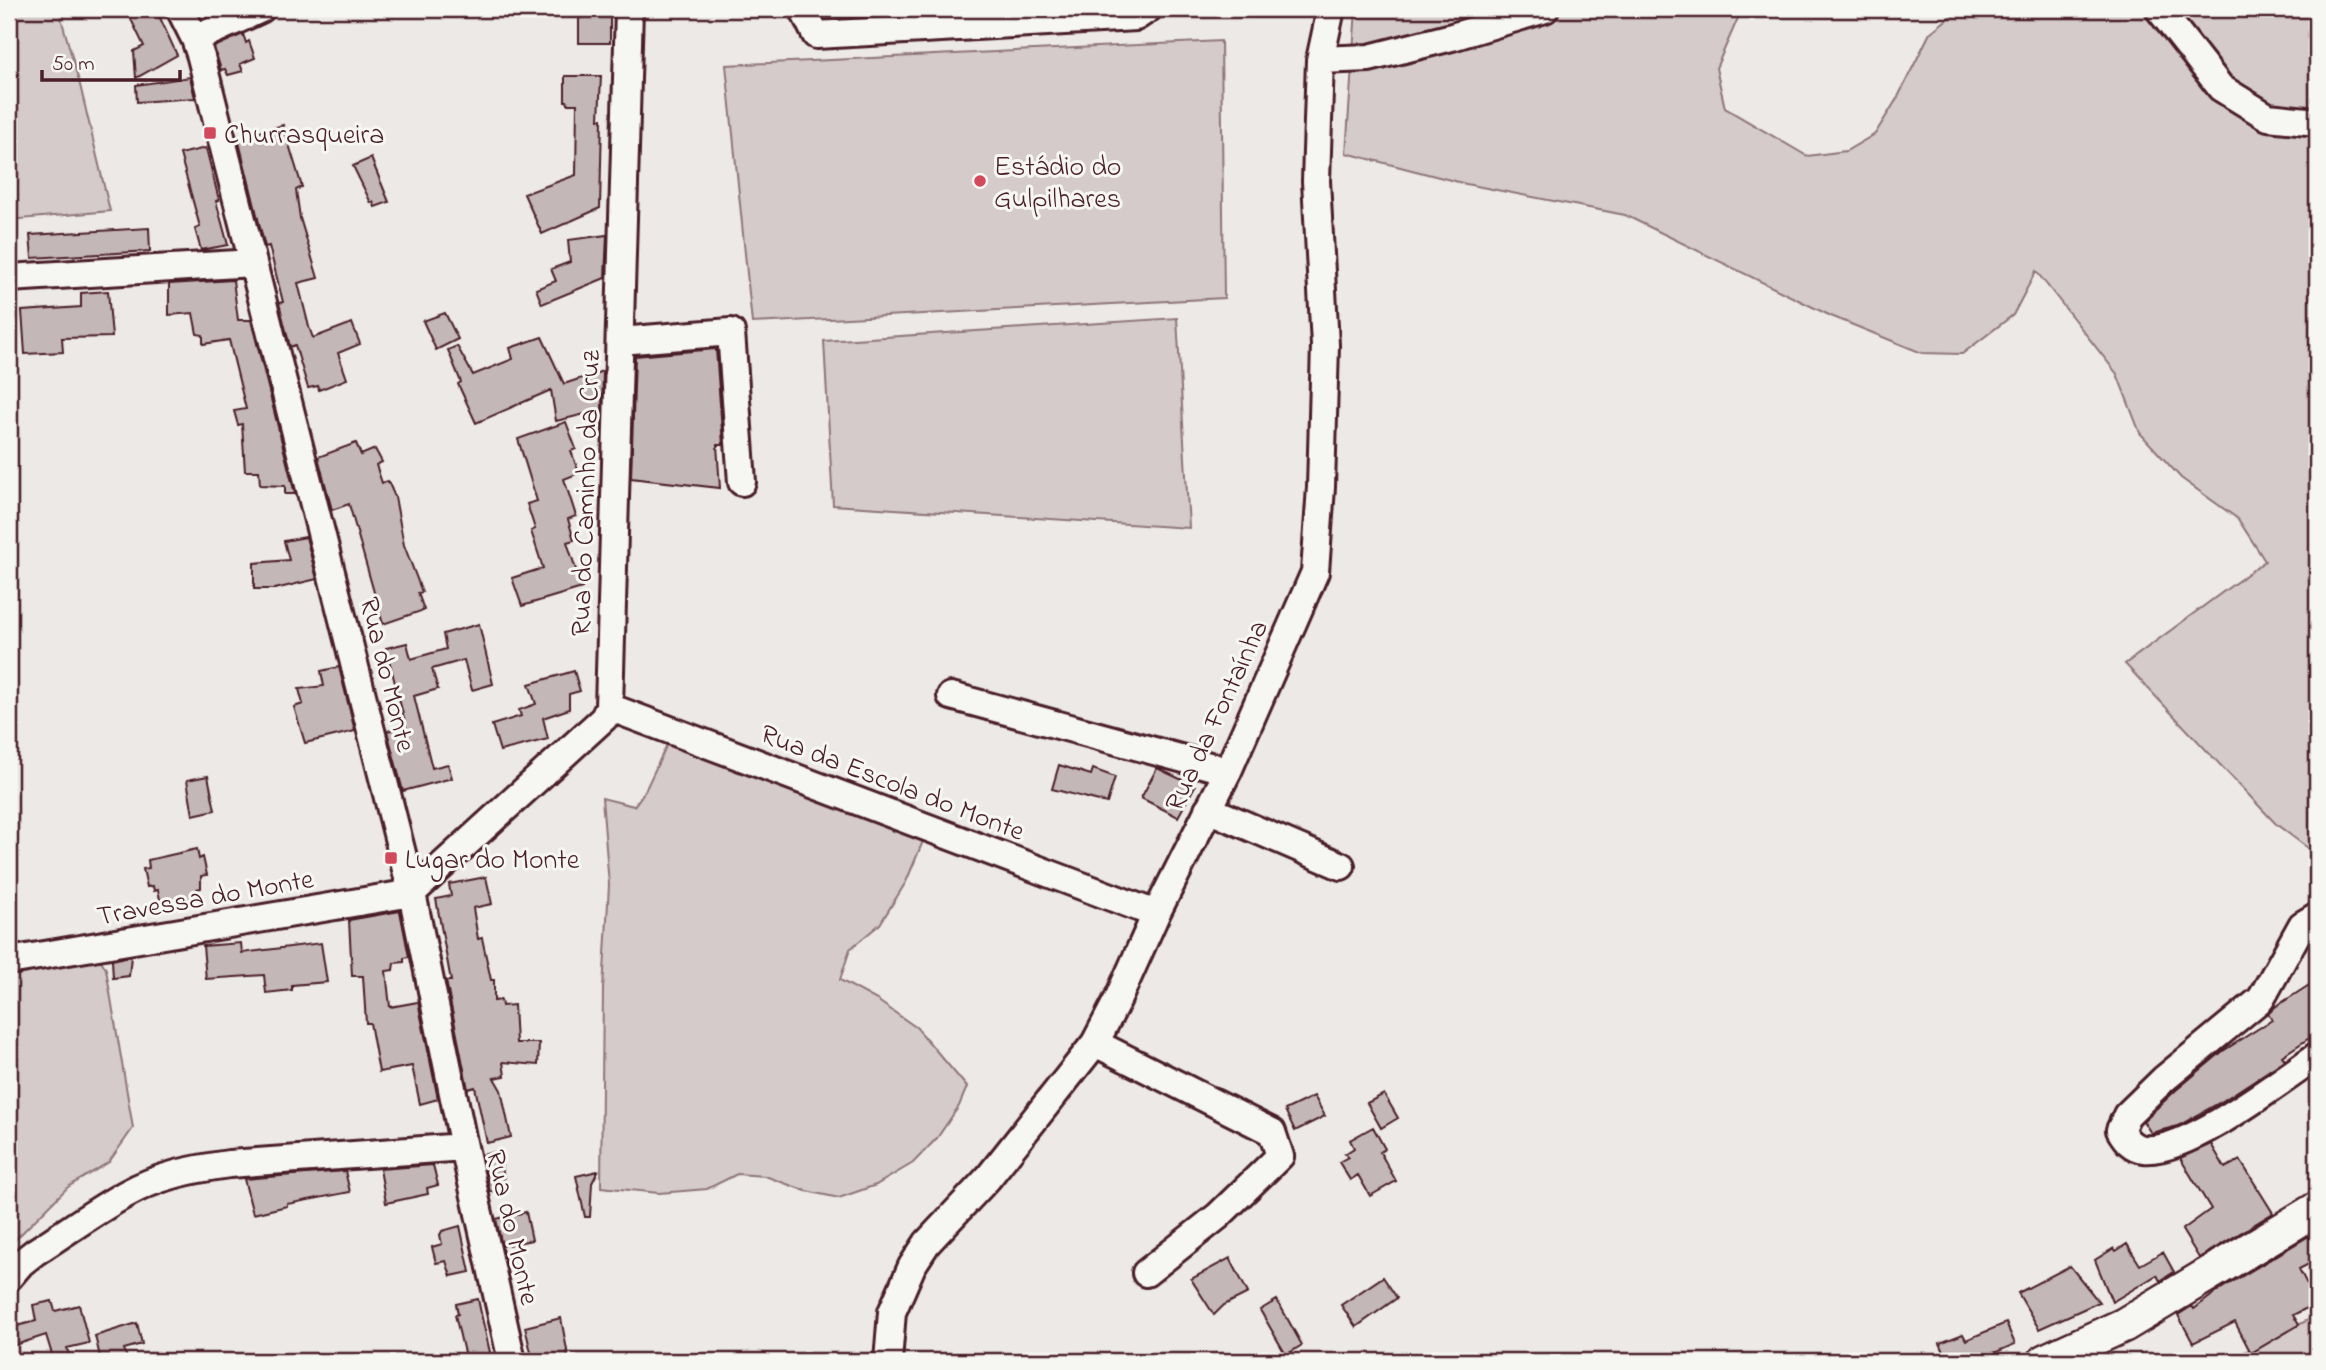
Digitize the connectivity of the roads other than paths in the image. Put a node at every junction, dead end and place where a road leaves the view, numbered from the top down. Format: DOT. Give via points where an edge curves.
graph roads {
  1 [pos="180,9"];
  2 [pos="261,9"];
  3 [pos="629,9"];
  4 [pos="803,9"];
  5 [pos="1148,9"];
  6 [pos="1331,9"];
  7 [pos="1545,9"];
  8 [pos="2159,9"];
  9 [pos="195,38"];
  10 [pos="1320,60"];
  11 [pos="2317,122"];
  12 [pos="253,263"];
  13 [pos="9,278"];
  14 [pos="620,341"];
  15 [pos="741,482"];
  16 [pos="951,696"];
  17 [pos="609,707"];
  18 [pos="1228,771"];
  19 [pos="1208,809"];
  20 [pos="1340,866"];
  21 [pos="412,893"];
  22 [pos="1156,914"];
  23 [pos="2317,916"];
  24 [pos="9,961"];
  25 [pos="1095,1043"];
  26 [pos="2317,1056"];
  27 [pos="464,1147"];
  28 [pos="2317,1209"];
  29 [pos="1146,1273"];
  30 [pos="9,1277"];
  31 [pos="512,1361"];
  32 [pos="888,1361"];
  33 [pos="2045,1361"];
  1 -- 9 [label="street, Rua do Monte"];
  2 -- 9 [label="street"];
  3 -- 14 [label="street, Rua do Caminho da Cruz"];
  4 -- 5 [label="street" via="816,35 1136,17"];
  6 -- 10 [label="street, Rua da Fontaínha"];
  7 -- 10 [label="street" via="1369,58"];
  8 -- 11 [label="street" via="2221,88 2268,117"];
  9 -- 12 [label="street, Rua do Monte"];
  10 -- 18 [label="street, Rua da Fontaínha" via="1317,181 1325,345 1315,572"];
  12 -- 13 [label="street"];
  12 -- 21 [label="street, Rua do Monte"];
  14 -- 15 [label="street" via="731,332"];
  14 -- 17 [label="street, Rua do Caminho da Cruz"];
  16 -- 18 [label="street"];
  17 -- 21 [label="street" via="600,724"];
  17 -- 22 [label="street, Rua da Escola do Monte"];
  18 -- 19 [label="street, Rua da Fontaínha"];
  19 -- 20 [label="street"];
  19 -- 22 [label="street, Rua da Fontaínha"];
  21 -- 24 [label="street, Travessa do Monte"];
  21 -- 27 [label="street, Rua do Monte"];
  22 -- 25 [label="street, Rua da Fontaínha"];
  23 -- 26 [label="street" via="2302,925 2261,999 2164,1079 2127,1115 2120,1130 2132,1146 2145,1150 2173,1144 2211,1128"];
  25 -- 29 [label="street" via="1272,1132 1279,1156 1218,1216"];
  25 -- 32 [label="street, Rua da Fontaínha" via="912,1266 892,1312"];
  27 -- 30 [label="street" via="195,1168 127,1194 35,1252"];
  27 -- 31 [label="street, Rua do Monte"];
  28 -- 33 [label="main road" via="2124,1325"];
}
